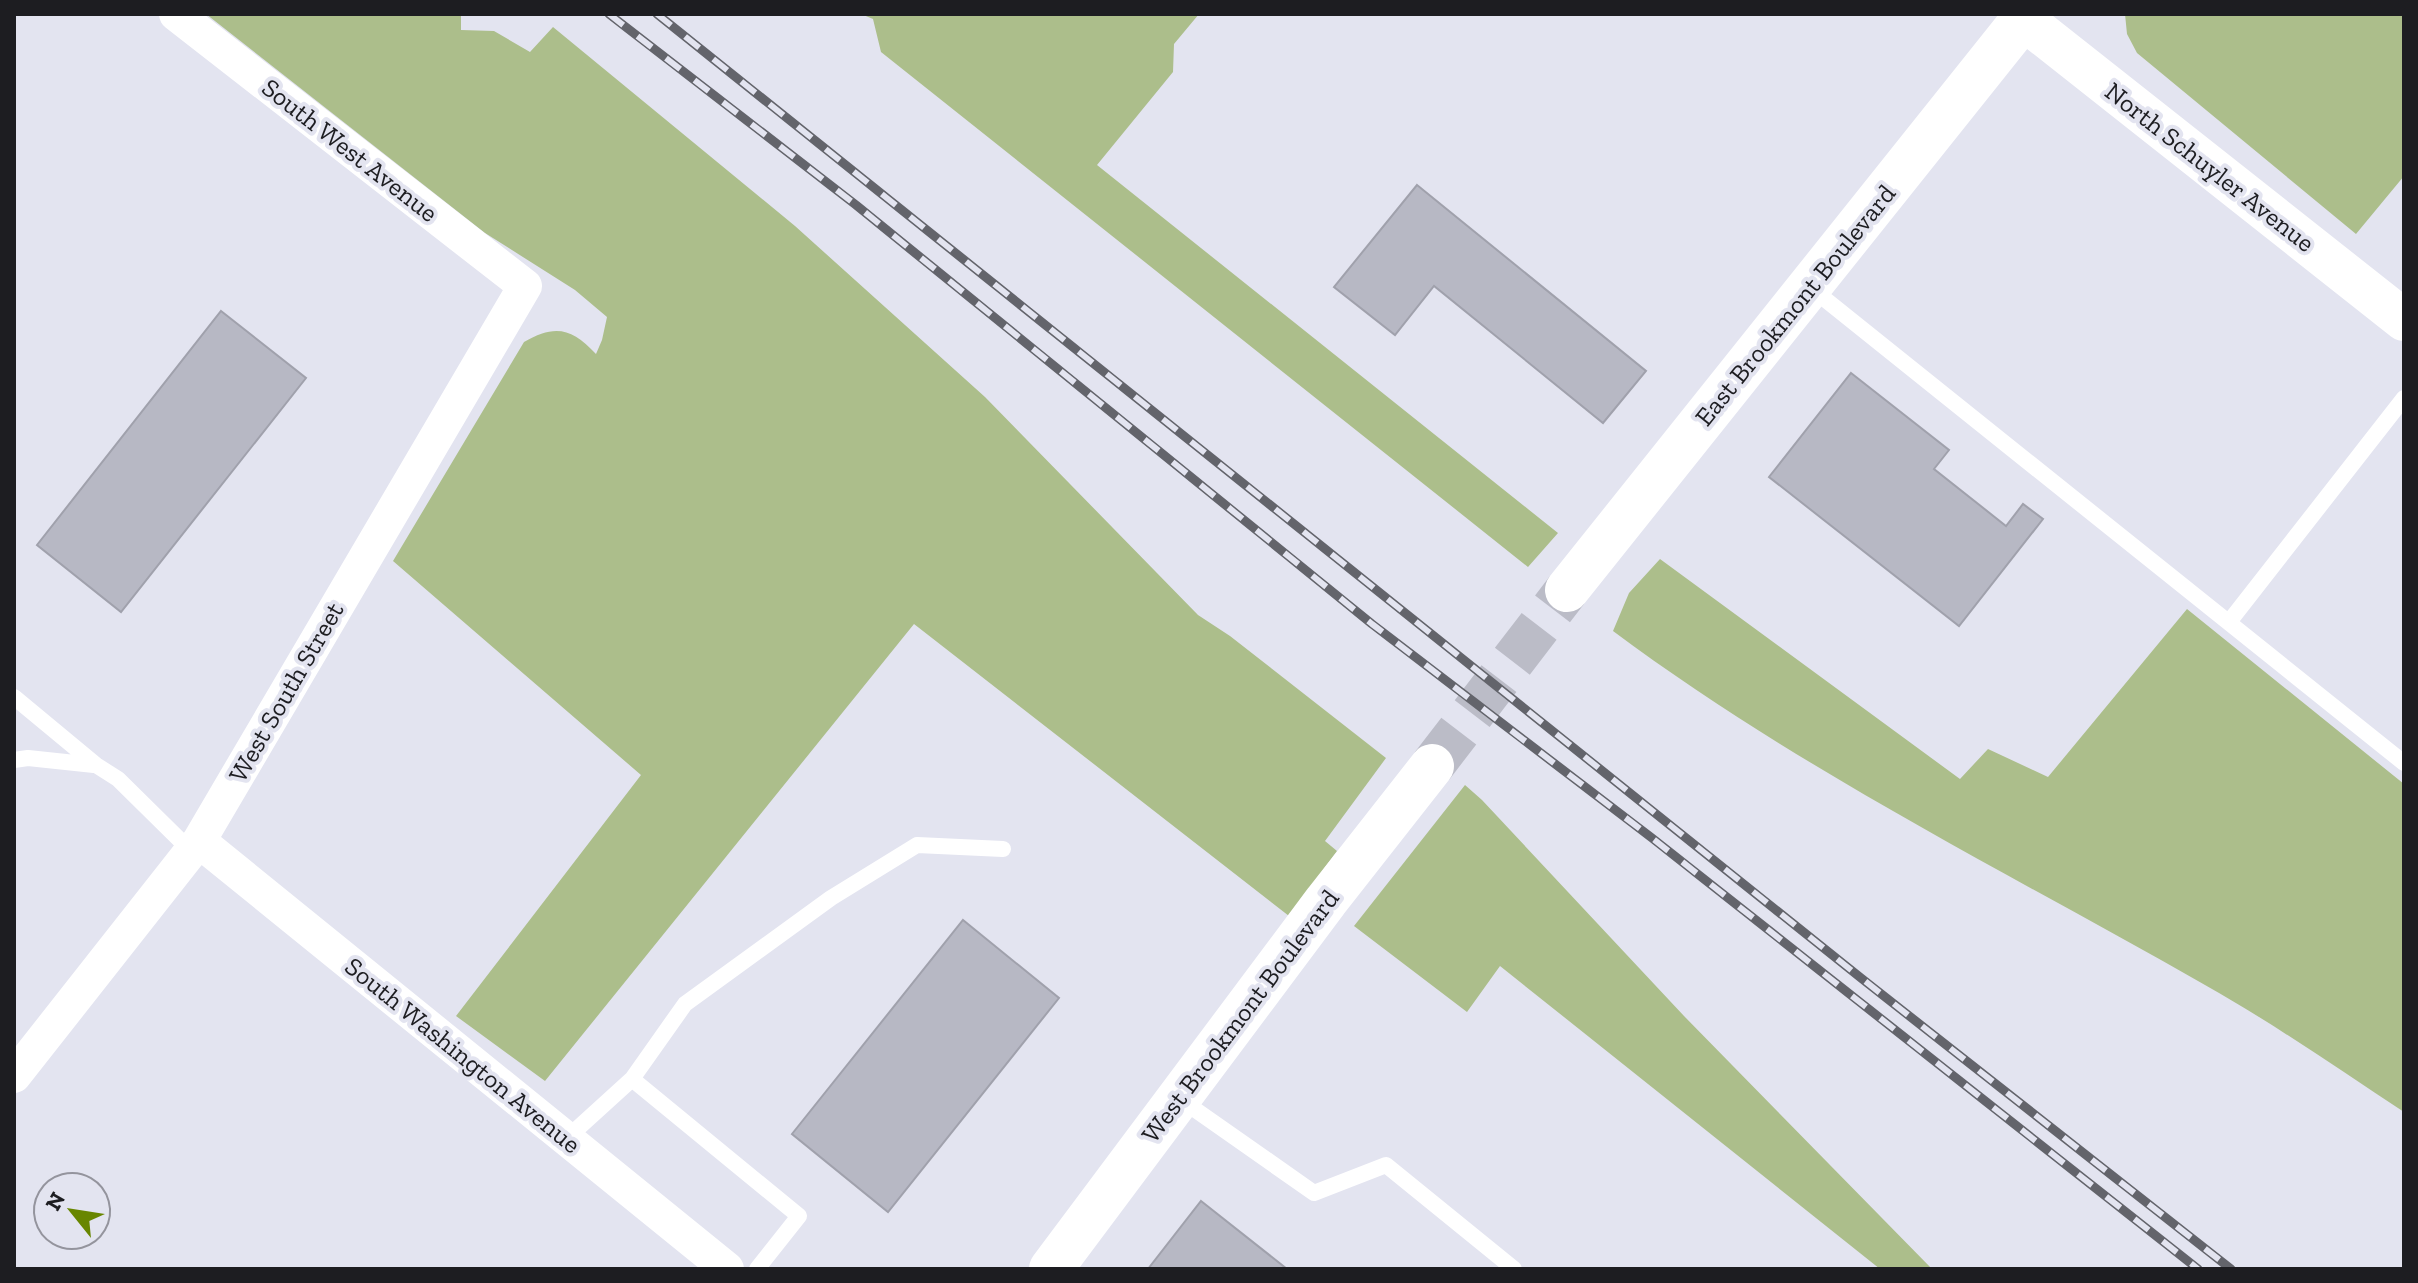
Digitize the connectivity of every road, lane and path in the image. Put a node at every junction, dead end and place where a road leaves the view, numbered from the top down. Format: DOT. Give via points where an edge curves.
graph roads {
  1 [pos="176,14"];
  2 [pos="2024,15"];
  3 [pos="525,286"];
  4 [pos="1810,287"];
  5 [pos="2404,320"];
  6 [pos="2404,398"];
  7 [pos="1567,590"];
  8 [pos="2229,622"];
  9 [pos="14,697"];
  10 [pos="14,760"];
  11 [pos="2404,763"];
  12 [pos="96,765"];
  13 [pos="1432,766"];
  14 [pos="195,846"];
  15 [pos="1003,849"];
  16 [pos="14,1076"];
  17 [pos="632,1079"];
  18 [pos="1178,1098"];
  19 [pos="566,1139"];
  20 [pos="727,1269"];
  21 [pos="757,1269"];
  22 [pos="1051,1269"];
  23 [pos="1514,1269"];
  1 -- 3 [label="street, South West Avenue"];
  2 -- 4 [label="main road, East Brookmont Boulevard"];
  2 -- 5 [label="street, North Schuyler Avenue"];
  3 -- 14 [label="street, West South Street"];
  4 -- 7 [label="main road, East Brookmont Boulevard"];
  4 -- 8 [label="lane"];
  6 -- 8 [label="lane"];
  8 -- 11 [label="lane"];
  9 -- 12 [label="lane"];
  10 -- 12 [label="lane"];
  12 -- 14 [label="lane"];
  13 -- 18 [label="main road, West Brookmont Boulevard"];
  14 -- 16 [label="street, West South Street"];
  14 -- 19 [label="street, South Washington Avenue"];
  15 -- 17 [label="lane" via="917,845 831,898 685,1004"];
  17 -- 19 [label="lane"];
  17 -- 21 [label="lane" via="799,1216"];
  18 -- 22 [label="main road, West Brookmont Boulevard"];
  18 -- 23 [label="lane" via="1314,1193 1386,1165"];
  19 -- 20 [label="street, South Washington Avenue"];
}
